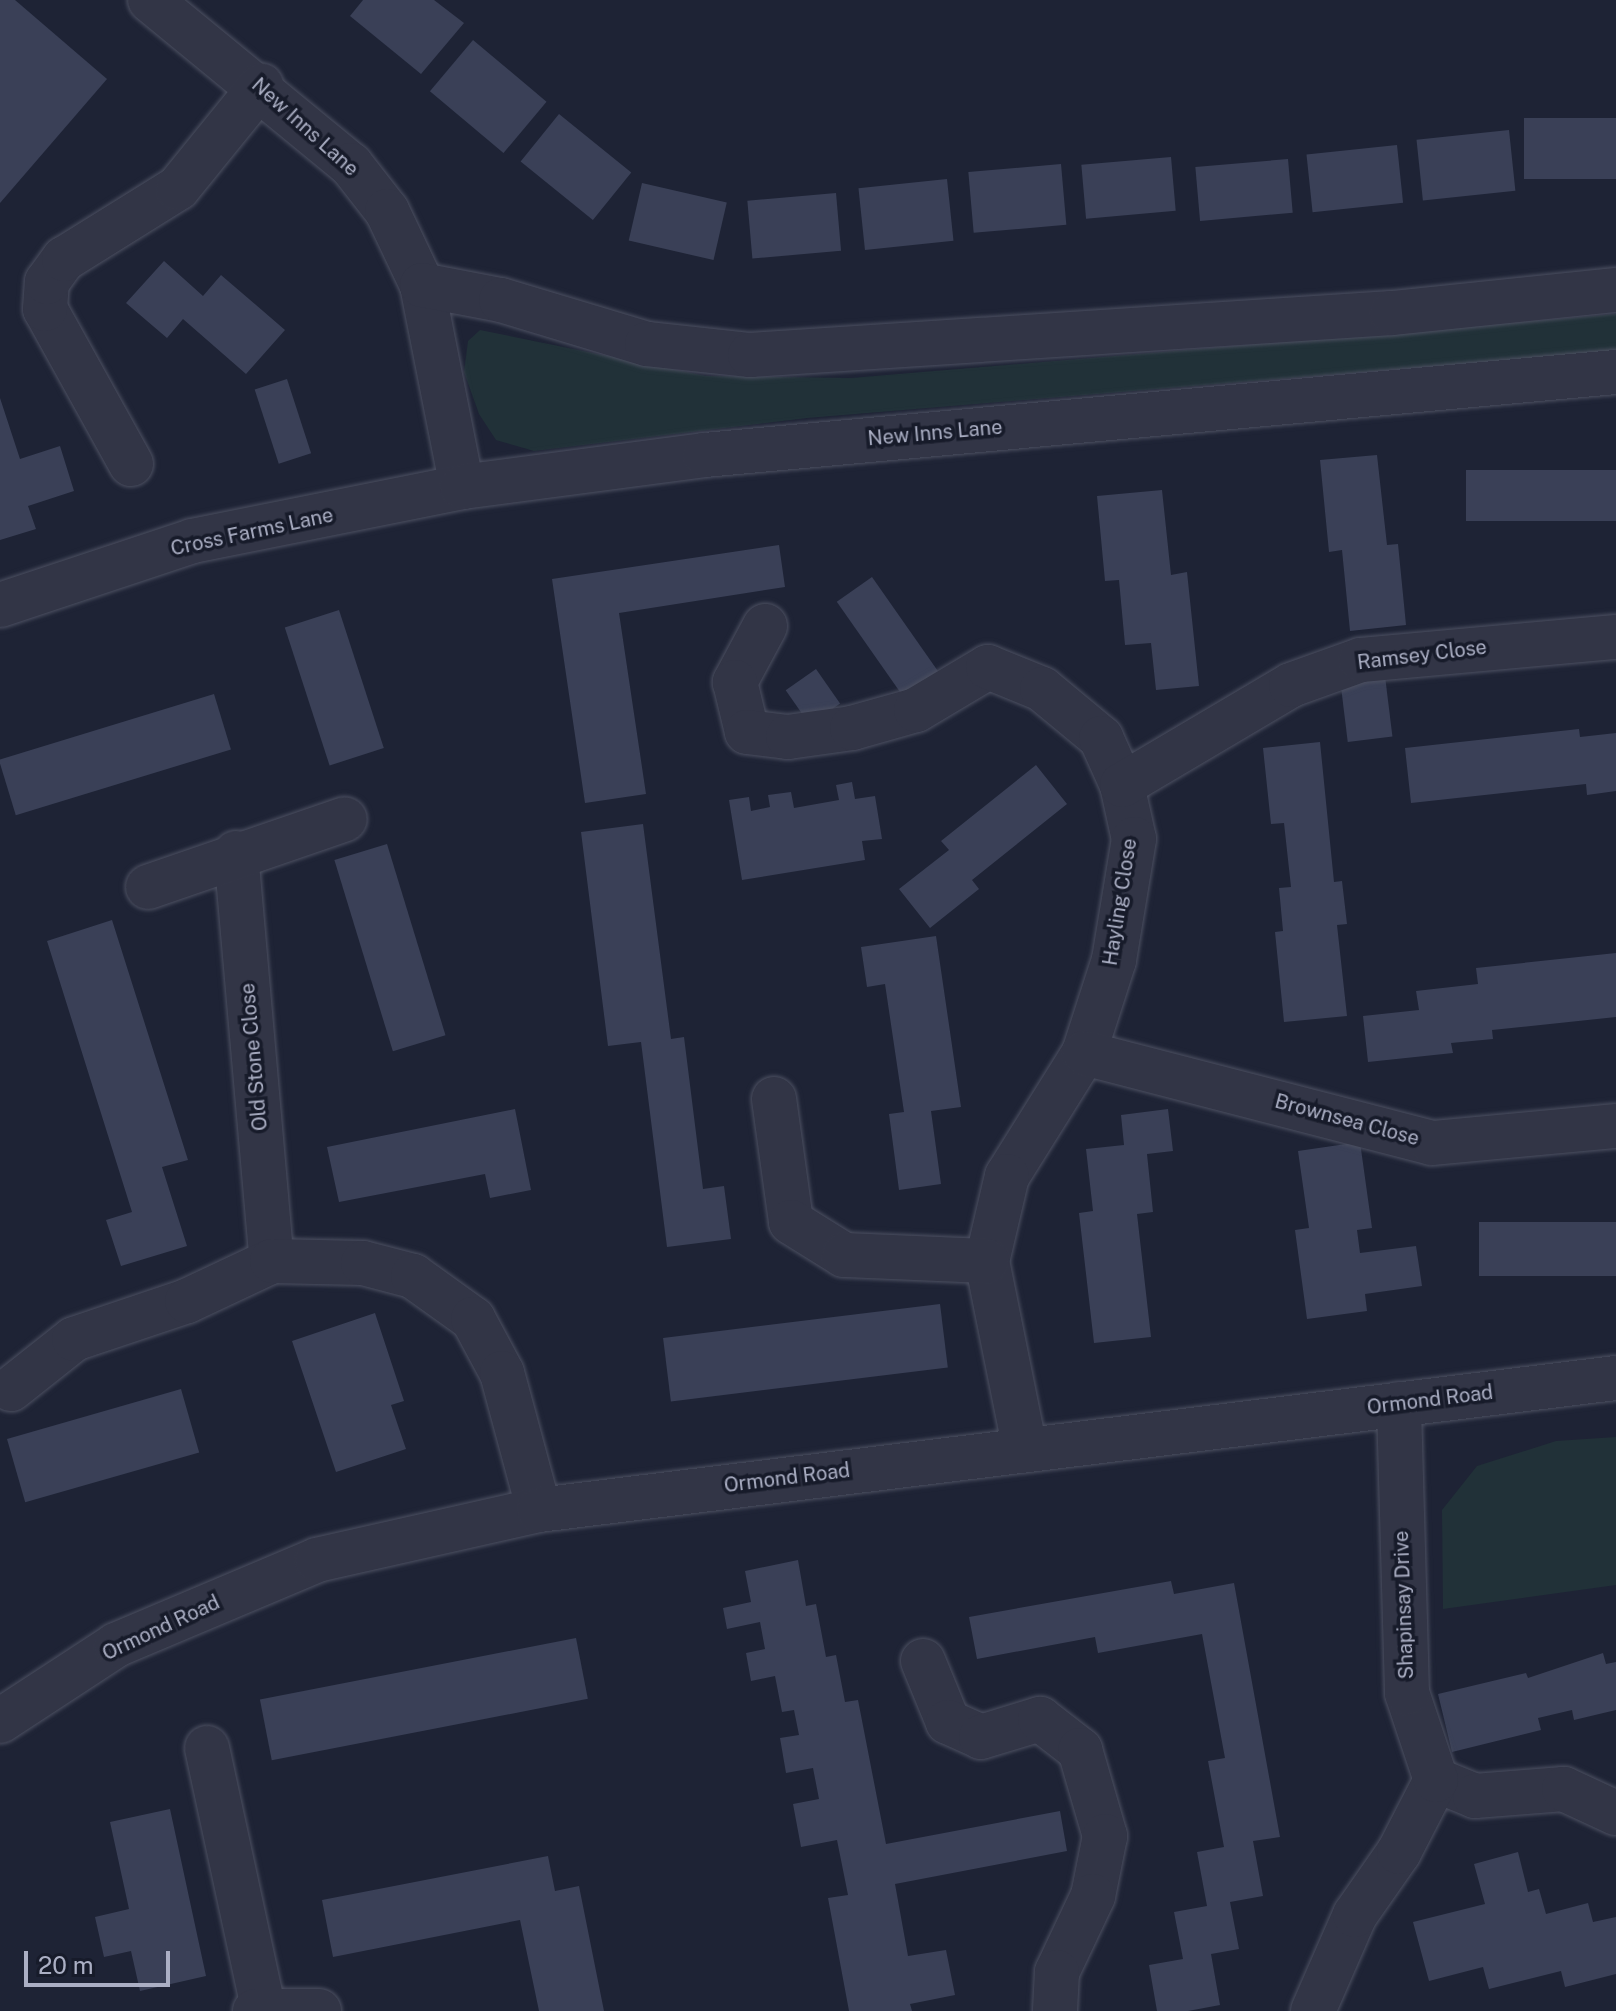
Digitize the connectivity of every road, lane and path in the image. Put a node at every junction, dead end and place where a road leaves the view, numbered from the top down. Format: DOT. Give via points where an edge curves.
graph roads {
  1 [pos="150,0"];
  2 [pos="261,86"];
  3 [pos="422,285"];
  4 [pos="1616,290"];
  5 [pos="1616,372"];
  6 [pos="131,464"];
  7 [pos="462,487"];
  8 [pos="0,605"];
  9 [pos="765,626"];
  10 [pos="1612,635"];
  11 [pos="1122,785"];
  12 [pos="345,819"];
  13 [pos="236,853"];
  14 [pos="148,887"];
  15 [pos="1084,1053"];
  16 [pos="774,1099"];
  17 [pos="1616,1126"];
  18 [pos="272,1261"];
  19 [pos="987,1261"];
  20 [pos="1616,1378"];
  21 [pos="11,1389"];
  22 [pos="1399,1404"];
  23 [pos="1025,1450"];
  24 [pos="539,1510"];
  25 [pos="923,1661"];
  26 [pos="0,1721"];
  27 [pos="207,1748"];
  28 [pos="1436,1780"];
  29 [pos="1616,1813"];
  30 [pos="259,2010"];
  31 [pos="319,2011"];
  32 [pos="1055,2011"];
  33 [pos="1313,2011"];
  1 -- 2 [label="street, New Inns Lane"];
  2 -- 3 [label="street, New Inns Lane" via="351,165 387,211"];
  2 -- 6 [label="street" via="178,188 64,259 47,282 45,309"];
  3 -- 4 [label="street" via="501,300 647,344 750,355 1376,314"];
  3 -- 7 [label="street, New Inns Lane"];
  5 -- 7 [label="street, New Inns Lane" via="705,455"];
  7 -- 8 [label="street, Cross Farms Lane" via="192,541"];
  9 -- 11 [label="street, Hayling Close" via="735,682 747,732 788,737 865,725 916,710 988,667 1042,689 1101,738"];
  10 -- 11 [label="street, Ramsey Close" via="1361,660 1291,685"];
  11 -- 15 [label="street, Hayling Close" via="1134,839 1114,960"];
  12 -- 13 [label="street"];
  13 -- 14 [label="street"];
  13 -- 18 [label="street, Old Stone Close"];
  15 -- 17 [label="street, Brownsea Close" via="1432,1143"];
  15 -- 19 [label="street, Hayling Close" via="1007,1176"];
  16 -- 19 [label="street" via="791,1222 844,1255"];
  18 -- 21 [label="street" via="187,1301 74,1339"];
  18 -- 24 [label="street" via="363,1263 413,1276 473,1319 502,1373"];
  19 -- 23 [label="street, Hayling Close"];
  20 -- 22 [label="street, Ormond Road"];
  22 -- 23 [label="street, Ormond Road"];
  22 -- 28 [label="street, Shapinsay Drive" via="1407,1693"];
  23 -- 24 [label="street, Ormond Road"];
  24 -- 26 [label="street, Ormond Road" via="317,1560 116,1645"];
  25 -- 32 [label="street" via="948,1722 981,1737 1040,1719 1080,1750 1105,1836 1093,1896 1057,1972"];
  27 -- 30 [label="street"];
  28 -- 29 [label="street" via="1475,1796 1564,1789"];
  28 -- 33 [label="street" via="1399,1852 1355,1915"];
  30 -- 31 [label="street"];
}
